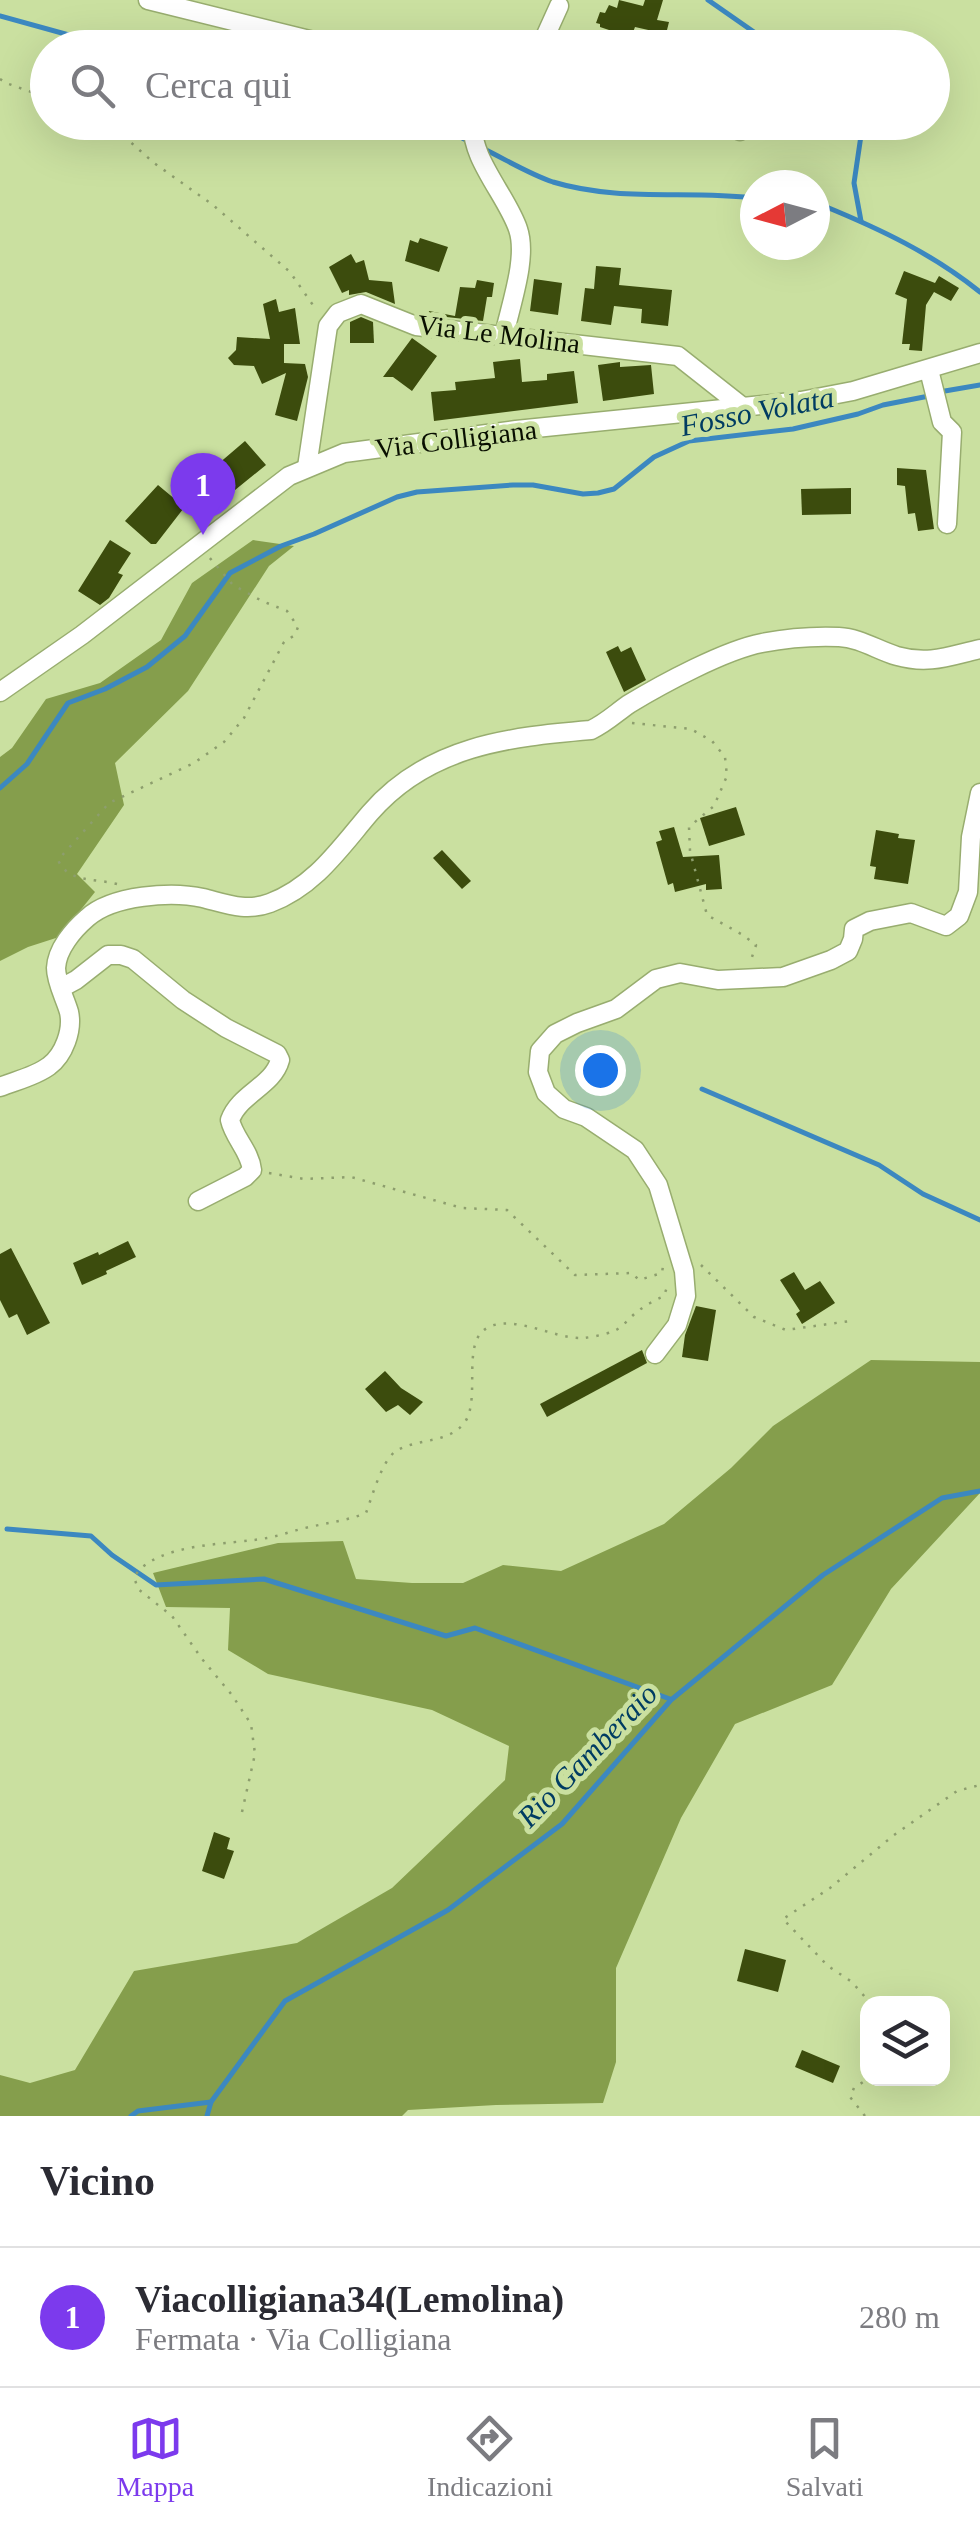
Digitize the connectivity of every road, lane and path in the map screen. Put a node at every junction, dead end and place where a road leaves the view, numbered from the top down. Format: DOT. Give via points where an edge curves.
graph roads {
  1 [pos="148,0"];
  2 [pos="558,6"];
  3 [pos="269,30"];
  4 [pos="548,30"];
  5 [pos="0,79"];
  6 [pos="30,92"];
  7 [pos="129,140"];
  8 [pos="475,140"];
  9 [pos="328,326"];
  10 [pos="504,336"];
  11 [pos="980,353"];
  12 [pos="929,370"];
  13 [pos="744,408"];
  14 [pos="306,467"];
  15 [pos="947,524"];
  16 [pos="199,546"];
  17 [pos="980,649"];
  18 [pos="0,692"];
  19 [pos="605,723"];
  20 [pos="980,793"];
  21 [pos="145,898"];
  22 [pos="735,978"];
  23 [pos="61,988"];
  24 [pos="0,1087"];
  25 [pos="252,1170"];
  26 [pos="198,1201"];
  27 [pos="664,1254"];
  28 [pos="694,1256"];
  29 [pos="670,1280"];
  30 [pos="850,1320"];
  31 [pos="655,1354"];
  32 [pos="980,1785"];
  33 [pos="242,1812"];
  34 [pos="863,1996"];
  35 [pos="860,2084"];
  36 [pos="864,2116"];
  1 -- 3 [label="street"];
  2 -- 4 [label="street"];
  5 -- 6 [label="path"];
  7 -- 9 [label="path" via="290,272"];
  8 -- 10 [label="street" via="519,232 520,264"];
  9 -- 10 [label="street, Via Le Molina" via="338,313 361,304 416,326"];
  9 -- 14 [label="street"];
  10 -- 13 [label="street, Via Le Molina" via="678,356"];
  11 -- 12 [label="street, Via Colligiana"];
  12 -- 13 [label="street, Via Colligiana" via="836,395"];
  12 -- 15 [label="street" via="942,422 952,432"];
  13 -- 14 [label="street, Via Colligiana" via="378,448"];
  14 -- 16 [label="street, Via Colligiana"];
  16 -- 18 [label="street, Via Colligiana"];
  16 -- 21 [label="path" via="232,585 287,610 298,627 224,742 109,803 58,860 71,878 124,886"];
  17 -- 19 [label="street" via="932,661 844,637 762,643 690,672"];
  19 -- 21 [label="street" via="498,741 434,764 386,796 319,872 273,902 236,908 174,894"];
  19 -- 22 [label="path" via="692,729 725,757 726,776 714,806 689,827 690,851 707,915 756,944 749,966"];
  20 -- 22 [label="street" via="968,892 959,916 946,926 911,913 887,916 854,930 848,950 831,960 782,977"];
  21 -- 23 [label="street" via="90,914 59,954"];
  22 -- 31 [label="street" via="656,979 616,1009 555,1034 540,1051 538,1072 546,1092 636,1150 658,1185 686,1296 678,1325"];
  23 -- 24 [label="street" via="71,1025 61,1052 49,1066"];
  23 -- 25 [label="street" via="108,955 121,955 226,1028 277,1054 275,1072 236,1106 230,1120"];
  25 -- 26 [label="street"];
  25 -- 27 [label="path" via="304,1179 351,1177 462,1208 507,1210 575,1275 632,1273 638,1280 662,1273"];
  28 -- 30 [label="path" via="754,1317 770,1324 786,1330"];
  29 -- 33 [label="path" via="664,1296 614,1331 584,1338 528,1326 488,1328 472,1360 473,1401 466,1421 452,1433 394,1452 366,1512 270,1538 198,1546 140,1567 134,1577 138,1589 172,1616 251,1724 255,1754"];
  32 -- 34 [label="path" via="957,1790 783,1919"];
  35 -- 36 [label="path" via="850,2097"];
}
